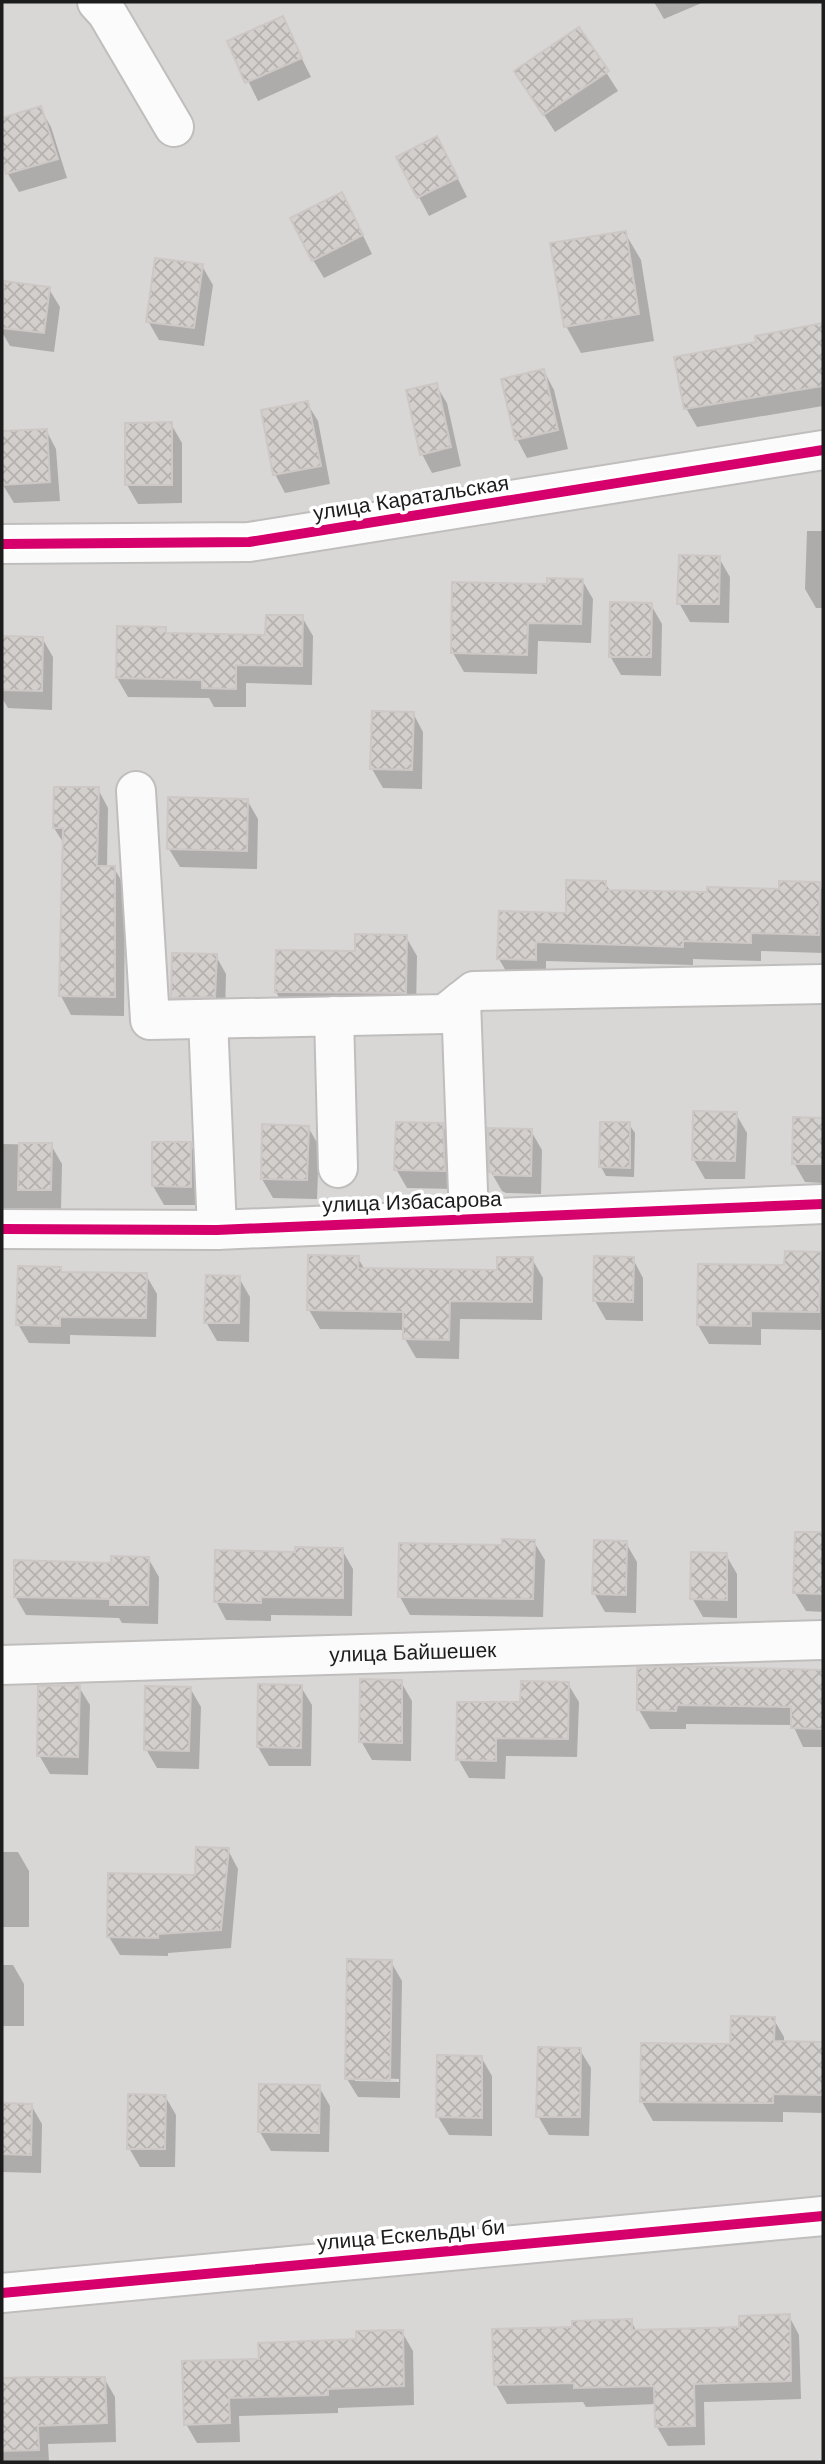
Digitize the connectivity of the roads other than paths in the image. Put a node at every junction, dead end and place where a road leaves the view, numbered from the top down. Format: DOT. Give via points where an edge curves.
graph roads {
  1 [pos="96,2"];
  2 [pos="174,127"];
  3 [pos="823,450"];
  4 [pos="2,544"];
  5 [pos="136,792"];
  6 [pos="823,984"];
  7 [pos="461,1001"];
  8 [pos="334,1016"];
  9 [pos="208,1019"];
  10 [pos="338,1168"];
  11 [pos="823,1204"];
  12 [pos="469,1219"];
  13 [pos="2,1229"];
  14 [pos="217,1230"];
  15 [pos="823,1640"];
  16 [pos="2,1665"];
  17 [pos="823,2216"];
  18 [pos="2,2293"];
  1 -- 2 [label="street" via="107,13"];
  3 -- 4 [label="street, улица Каратальская" via="249,542"];
  5 -- 9 [label="street" via="150,1020"];
  6 -- 7 [label="street" via="474,991"];
  7 -- 8 [label="street" via="445,1014"];
  7 -- 12 [label="street"];
  8 -- 9 [label="street"];
  8 -- 10 [label="street"];
  9 -- 14 [label="street"];
  11 -- 12 [label="street, улица Избасарова"];
  12 -- 14 [label="street, улица Избасарова"];
  13 -- 14 [label="street, улица Избасарова"];
  15 -- 16 [label="street, улица Байшешек"];
  17 -- 18 [label="street, улица Ескельды би"];
}
